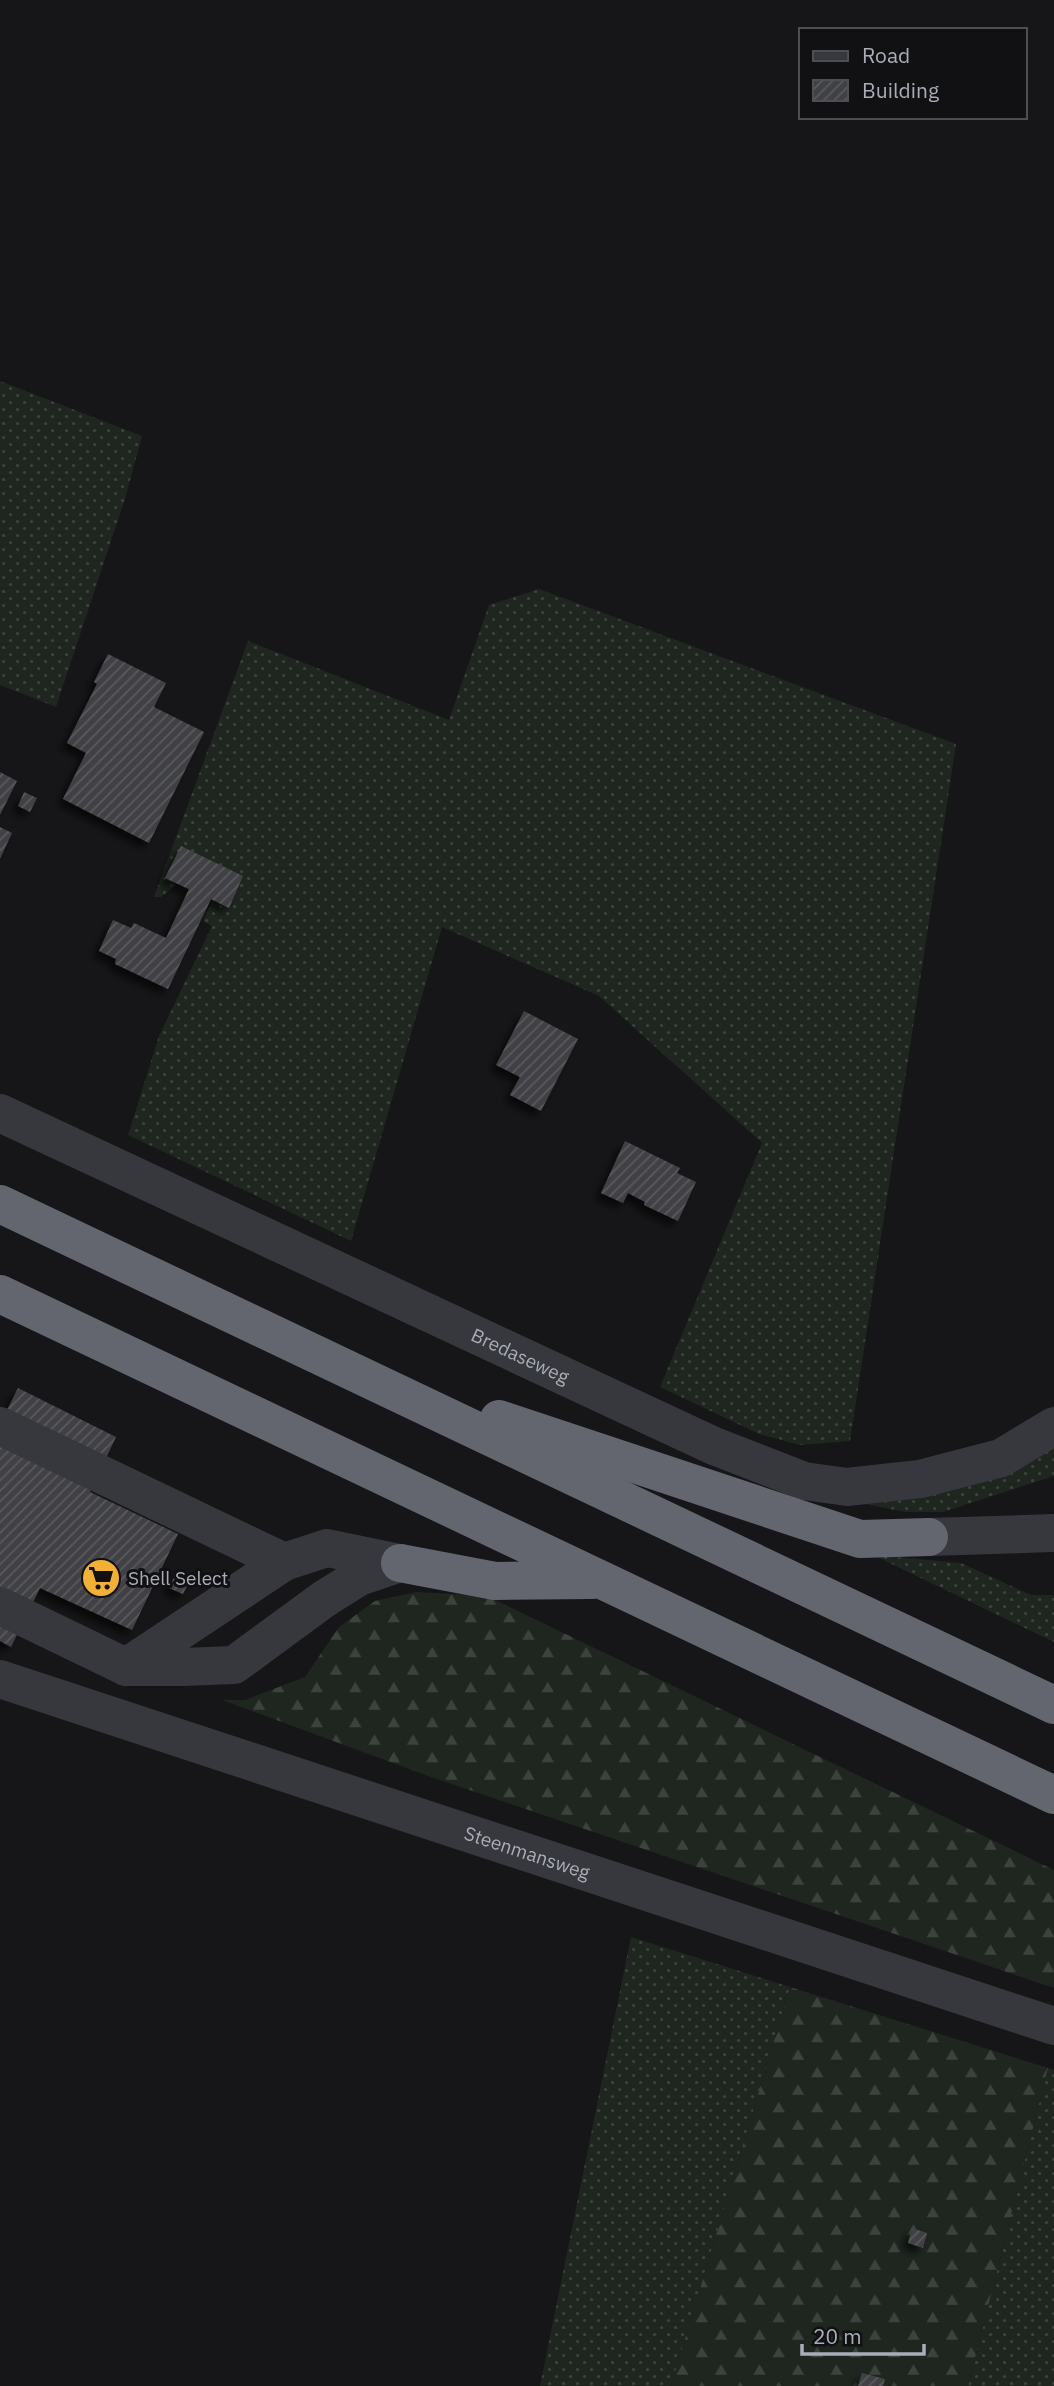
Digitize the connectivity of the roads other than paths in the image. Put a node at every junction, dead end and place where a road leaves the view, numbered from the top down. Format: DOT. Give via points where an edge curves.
graph roads {
  1 [pos="0,1113"];
  2 [pos="0,1205"];
  3 [pos="0,1294"];
  4 [pos="363,1377"];
  5 [pos="0,1426"];
  6 [pos="1054,1426"];
  7 [pos="1054,1533"];
  8 [pos="929,1538"];
  9 [pos="284,1562"];
  10 [pos="400,1563"];
  11 [pos="602,1579"];
  12 [pos="0,1606"];
  13 [pos="126,1667"];
  14 [pos="0,1679"];
  15 [pos="1054,1705"];
  16 [pos="1054,1795"];
  17 [pos="1054,2026"];
  1 -- 6 [label="street, Bredaseweg" via="714,1446 804,1481 847,1487 920,1479 1001,1458"];
  2 -- 4 [label="highway"];
  3 -- 11 [label="highway"];
  4 -- 8 [label="highway" via="860,1539"];
  4 -- 15 [label="highway"];
  5 -- 9 [label="street"];
  7 -- 8 [label="street"];
  9 -- 10 [label="street" via="327,1548"];
  9 -- 13 [label="street"];
  10 -- 11 [label="highway" via="495,1581"];
  10 -- 13 [label="street" via="359,1577 234,1665"];
  11 -- 16 [label="highway"];
  12 -- 13 [label="street"];
  14 -- 17 [label="street, Steenmansweg"];
}
